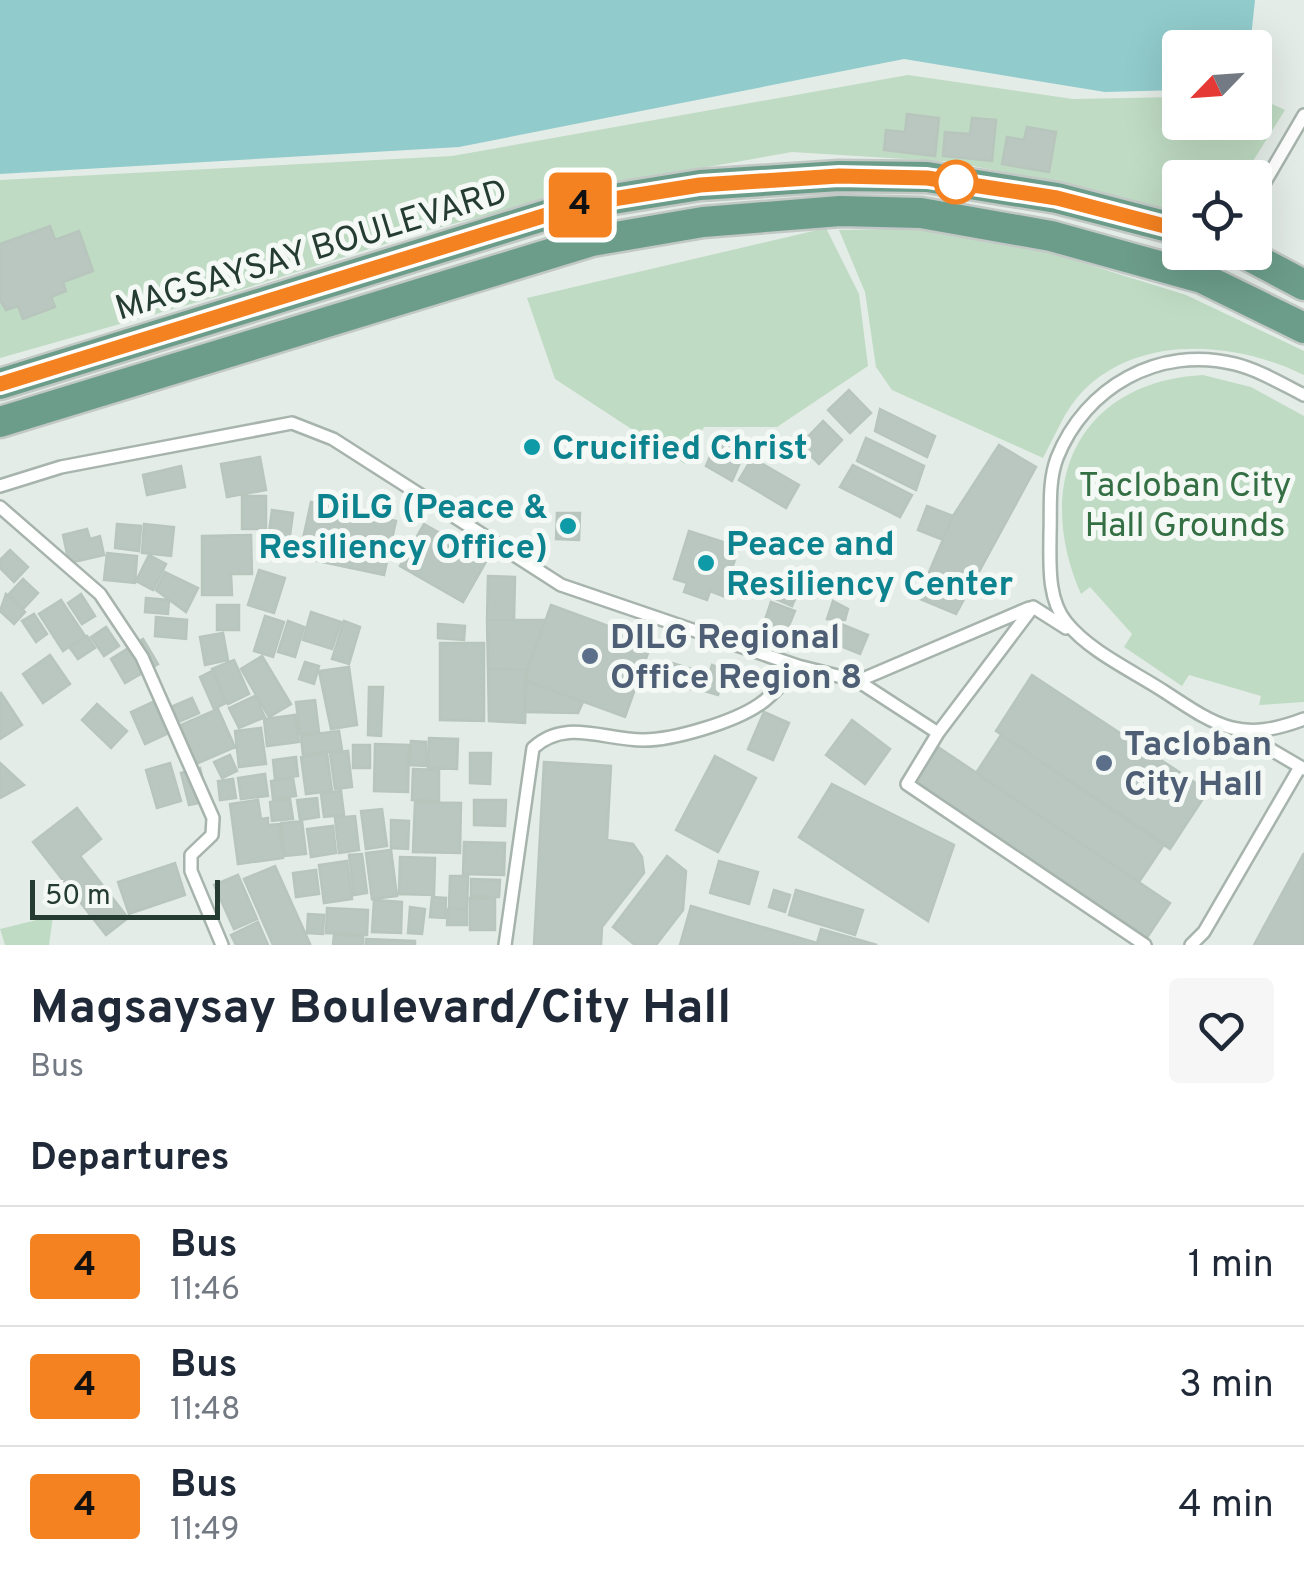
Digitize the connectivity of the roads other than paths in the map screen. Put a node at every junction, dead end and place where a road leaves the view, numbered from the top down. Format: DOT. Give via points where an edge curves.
graph roads {
  1 [pos="1304,116"];
  2 [pos="1272,171"];
  3 [pos="1162,225"];
  4 [pos="1272,268"];
  5 [pos="1304,285"];
  6 [pos="1304,328"];
  7 [pos="0,384"];
  8 [pos="1304,395"];
  9 [pos="0,422"];
  10 [pos="0,486"];
  11 [pos="0,507"];
  12 [pos="1033,606"];
  13 [pos="1083,640"];
  14 [pos="798,666"];
  15 [pos="858,681"];
  16 [pos="1304,719"];
  17 [pos="938,733"];
  18 [pos="1242,733"];
  19 [pos="1302,768"];
  20 [pos="1204,932"];
  21 [pos="222,945"];
  22 [pos="505,945"];
  23 [pos="1145,945"];
  24 [pos="1191,945"];
  25 [pos="1210,945"];
  1 -- 2 [label="lane"];
  3 -- 7 [label="main road, MAGSAYSAY BOULEVARD" via="1057,198 927,178 700,185 582,204"];
  4 -- 5 [label="main road"];
  6 -- 9 [label="main road" via="1202,278 1050,236 922,214 840,211 703,222 592,241"];
  8 -- 13 [label="lane" via="1246,368 1194,360 1127,377 1092,402 1057,459 1050,501 1050,583 1064,619"];
  10 -- 14 [label="lane" via="61,467 292,423 333,439 561,585"];
  11 -- 21 [label="lane" via="100,594 142,657 214,818 212,835 191,855 190,871"];
  12 -- 13 [label="lane"];
  12 -- 15 [label="lane"];
  12 -- 17 [label="lane"];
  13 -- 18 [label="lane" via="1208,720"];
  14 -- 15 [label="lane"];
  14 -- 22 [label="lane" via="762,703 728,721 645,740 564,731 548,734 533,748"];
  15 -- 17 [label="lane"];
  16 -- 18 [label="lane" via="1265,733"];
  17 -- 23 [label="lane" via="907,784"];
  18 -- 19 [label="lane"];
  19 -- 20 [label="lane"];
  20 -- 24 [label="lane"];
  20 -- 25 [label="lane"];
}
